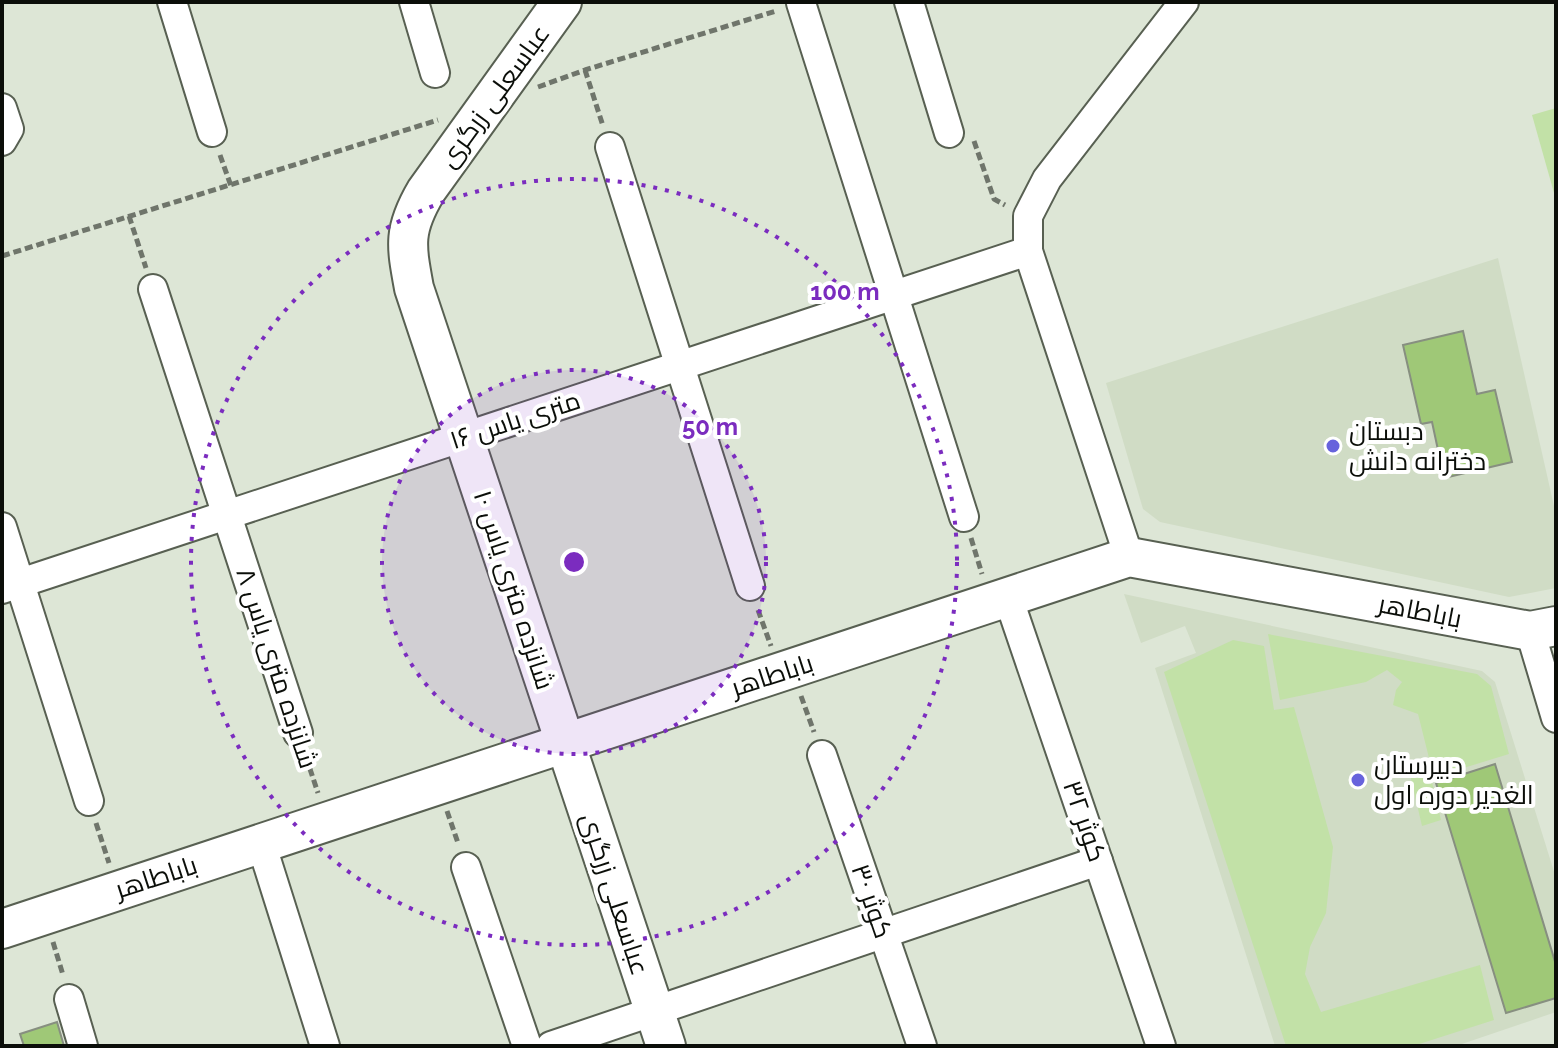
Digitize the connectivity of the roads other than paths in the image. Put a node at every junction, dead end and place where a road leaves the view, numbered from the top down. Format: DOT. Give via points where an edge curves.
graph roads {
  1 [pos="172,2"];
  2 [pos="414,2"];
  3 [pos="562,2"];
  4 [pos="909,2"];
  5 [pos="1184,2"];
  6 [pos="801,3"];
  7 [pos="435,73"];
  8 [pos="2,108"];
  9 [pos="212,132"];
  10 [pos="949,133"];
  11 [pos="2,141"];
  12 [pos="610,147"];
  13 [pos="1028,251"];
  14 [pos="153,289"];
  15 [pos="894,296"];
  16 [pos="680,366"];
  17 [pos="463,437"];
  18 [pos="227,515"];
  19 [pos="964,517"];
  20 [pos="2,527"];
  21 [pos="1129,557"];
  22 [pos="11,586"];
  23 [pos="750,586"];
  24 [pos="1000,599"];
  25 [pos="1543,628"];
  26 [pos="1556,718"];
  27 [pos="298,733"];
  28 [pos="565,743"];
  29 [pos="822,755"];
  30 [pos="89,801"];
  31 [pos="261,843"];
  32 [pos="1098,861"];
  33 [pos="466,867"];
  34 [pos="2,929"];
  35 [pos="883,933"];
  36 [pos="69,999"];
  37 [pos="660,1029"];
  38 [pos="83,1046"];
  39 [pos="325,1046"];
  40 [pos="527,1046"];
  41 [pos="551,1046"];
  42 [pos="922,1046"];
  43 [pos="1161,1046"];
  1 -- 9 [label="street"];
  2 -- 7 [label="street"];
  3 -- 17 [label="street, عباسعلی زرگری" via="411,217 407,248 414,288"];
  4 -- 10 [label="street"];
  5 -- 13 [label="street" via="1047,179 1028,216"];
  6 -- 15 [label="street"];
  8 -- 11 [label="street" via="9,129"];
  12 -- 16 [label="street"];
  13 -- 15 [label="street, ۱۶ متری یاس"];
  13 -- 21 [label="street"];
  14 -- 18 [label="street, شانزده متری یاس ۸"];
  15 -- 16 [label="street, ۱۶ متری یاس"];
  15 -- 19 [label="street"];
  16 -- 17 [label="street, ۱۶ متری یاس"];
  16 -- 23 [label="street"];
  17 -- 18 [label="street, ۱۶ متری یاس"];
  17 -- 28 [label="street, شانزده متری یاس ۱۰"];
  18 -- 22 [label="street, ۱۶ متری یاس"];
  18 -- 27 [label="street, شانزده متری یاس ۸"];
  20 -- 22 [label="street"];
  21 -- 24 [label="street, باباطاهر"];
  21 -- 25 [label="street, باباطاهر"];
  22 -- 30 [label="street"];
  24 -- 28 [label="street, باباطاهر"];
  24 -- 32 [label="street, کوثر ۳۲"];
  25 -- 26 [label="street"];
  28 -- 31 [label="street, باباطاهر"];
  28 -- 37 [label="street, عباسعلی زرگری"];
  29 -- 35 [label="street, کوثر ۳۰"];
  31 -- 34 [label="street, باباطاهر"];
  31 -- 39 [label="street"];
  32 -- 35 [label="street"];
  32 -- 43 [label="street, کوثر ۳۲"];
  33 -- 40 [label="street"];
  35 -- 37 [label="street"];
  35 -- 42 [label="street, کوثر ۳۰"];
  36 -- 38 [label="street"];
  37 -- 41 [label="street"];
}
